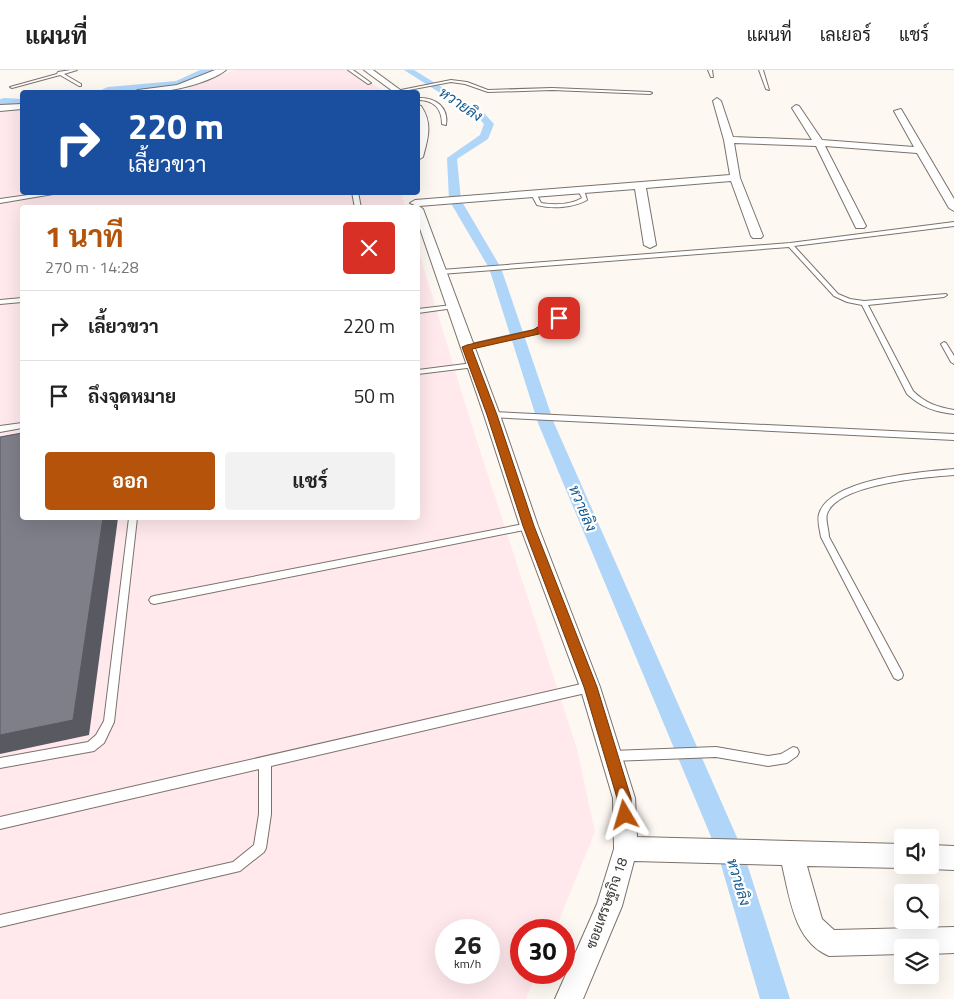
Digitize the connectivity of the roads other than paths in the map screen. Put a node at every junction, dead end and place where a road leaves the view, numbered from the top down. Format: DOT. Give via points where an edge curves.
graph roads {
  1 [pos="54,70"];
  2 [pos="75,70"];
  3 [pos="222,70"];
  4 [pos="350,70"];
  5 [pos="368,70"];
  6 [pos="710,70"];
  7 [pos="762,70"];
  8 [pos="61,74"];
  9 [pos="712,76"];
  10 [pos="448,81"];
  11 [pos="368,83"];
  12 [pos="80,85"];
  13 [pos="12,87"];
  14 [pos="768,88"];
  15 [pos="154,90"];
  16 [pos="396,90"];
  17 [pos="407,90"];
  18 [pos="650,93"];
  19 [pos="420,99"];
  20 [pos="717,101"];
  21 [pos="0,108"];
  22 [pos="20,108"];
  23 [pos="796,108"];
  24 [pos="420,110"];
  25 [pos="898,111"];
  26 [pos="444,124"];
  27 [pos="728,140"];
  28 [pos="420,143"];
  29 [pos="819,143"];
  30 [pos="920,150"];
  31 [pos="735,178"];
  32 [pos="640,186"];
  33 [pos="44,195"];
  34 [pos="0,202"];
  35 [pos="416,203"];
  36 [pos="954,208"];
  37 [pos="420,214"];
  38 [pos="954,224"];
  39 [pos="860,226"];
  40 [pos="757,236"];
  41 [pos="650,245"];
  42 [pos="790,245"];
  43 [pos="441,272"];
  44 [pos="944,295"];
  45 [pos="20,300"];
  46 [pos="0,302"];
  47 [pos="864,303"];
  48 [pos="452,307"];
  49 [pos="420,311"];
  50 [pos="559,318"];
  51 [pos="536,332"];
  52 [pos="506,340"];
  53 [pos="944,344"];
  54 [pos="470,356"];
  55 [pos="954,362"];
  56 [pos="420,371"];
  57 [pos="954,412"];
  58 [pos="492,415"];
  59 [pos="20,426"];
  60 [pos="0,429"];
  61 [pos="954,437"];
  62 [pos="954,472"];
  63 [pos="133,520"];
  64 [pos="528,526"];
  65 [pos="154,600"];
  66 [pos="898,675"];
  67 [pos="590,687"];
  68 [pos="793,752"];
  69 [pos="611,756"];
  70 [pos="265,762"];
  71 [pos="0,763"];
  72 [pos="0,823"];
  73 [pos="626,850"];
  74 [pos="780,854"];
  75 [pos="894,856"];
  76 [pos="939,857"];
  77 [pos="954,858"];
  78 [pos="0,921"];
  79 [pos="954,940"];
  80 [pos="569,999"];
  1 -- 8 [label="lane"];
  2 -- 8 [label="lane"];
  3 -- 15 [label="street" via="179,87"];
  4 -- 11 [label="lane"];
  5 -- 16 [label="street"];
  6 -- 9 [label="lane"];
  7 -- 14 [label="lane"];
  8 -- 12 [label="lane"];
  8 -- 13 [label="lane"];
  10 -- 17 [label="lane"];
  10 -- 18 [label="lane" via="488,91 552,89"];
  19 -- 26 [label="lane" via="431,99 437,103 445,115"];
  20 -- 27 [label="street"];
  21 -- 22 [label="street"];
  23 -- 29 [label="street"];
  24 -- 28 [label="street" via="425,127"];
  25 -- 30 [label="street"];
  27 -- 29 [label="street"];
  27 -- 31 [label="street"];
  29 -- 30 [label="street"];
  29 -- 39 [label="street"];
  30 -- 36 [label="street"];
  31 -- 32 [label="street"];
  31 -- 40 [label="street"];
  32 -- 35 [label="street"];
  32 -- 41 [label="street"];
  33 -- 34 [label="lane"];
  37 -- 43 [label="street, ซอยเศรษฐกิจ 18"];
  38 -- 42 [label="lane"];
  42 -- 43 [label="lane"];
  42 -- 47 [label="lane" via="836,294 849,301"];
  43 -- 48 [label="street, ซอยเศรษฐกิจ 18"];
  44 -- 47 [label="lane"];
  45 -- 46 [label="lane"];
  47 -- 57 [label="lane" via="910,392 921,404"];
  48 -- 49 [label="lane"];
  48 -- 54 [label="street, ซอยเศรษฐกิจ 18"];
  50 -- 51 [label="lane"];
  51 -- 52 [label="lane"];
  52 -- 54 [label="lane"];
  53 -- 55 [label="lane"];
  54 -- 56 [label="lane"];
  54 -- 58 [label="street, ซอยเศรษฐกิจ 18"];
  58 -- 61 [label="lane"];
  58 -- 64 [label="street, ซอยเศรษฐกิจ 18"];
  59 -- 60 [label="lane"];
  62 -- 66 [label="lane" via="876,482 833,498 823,513 825,537"];
  63 -- 71 [label="lane" via="109,722 100,739 90,747"];
  64 -- 65 [label="lane"];
  64 -- 67 [label="street, ซอยเศรษฐกิจ 18"];
  67 -- 69 [label="street, ซอยเศรษฐกิจ 18"];
  67 -- 70 [label="lane"];
  68 -- 69 [label="lane" via="783,759 768,761 716,752"];
  69 -- 73 [label="street, ซอยเศรษฐกิจ 18" via="624,798"];
  70 -- 72 [label="lane"];
  70 -- 78 [label="lane" via="265,814 260,848 236,867"];
  73 -- 74 [label="street"];
  73 -- 80 [label="street, ซอยเศรษฐกิจ 18" via="609,906"];
  74 -- 75 [label="street"];
  74 -- 79 [label="street" via="813,928 830,943"];
  76 -- 77 [label="street"];
}
